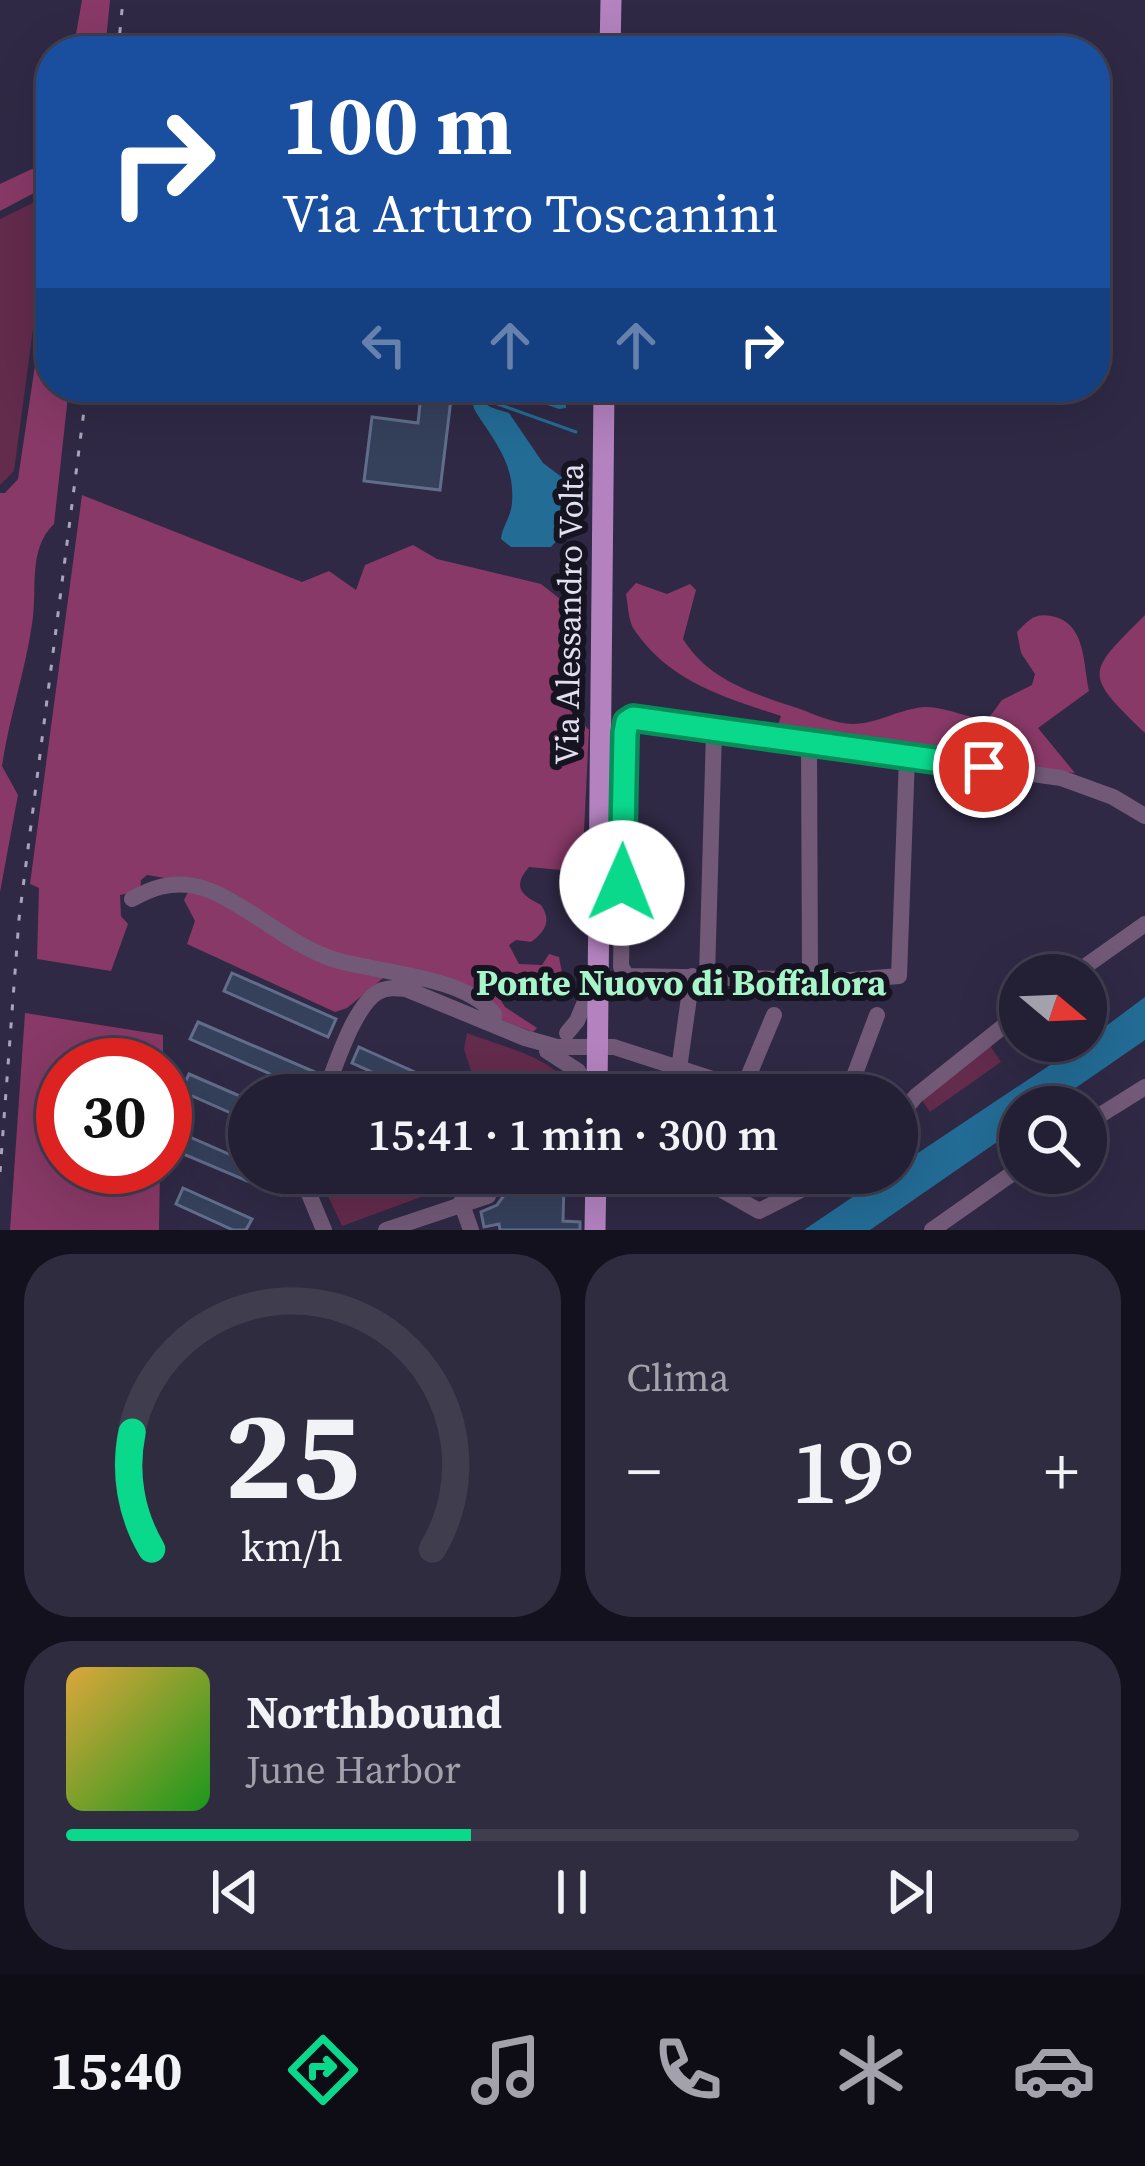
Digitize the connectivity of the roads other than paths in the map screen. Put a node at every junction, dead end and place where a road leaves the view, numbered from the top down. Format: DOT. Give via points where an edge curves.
graph roads {
  1 [pos="611,0"];
  2 [pos="610,36"];
  3 [pos="604,402"];
  4 [pos="714,731"];
  5 [pos="809,744"];
  6 [pos="907,757"];
  7 [pos="1145,816"];
  8 [pos="623,841"];
  9 [pos="600,842"];
  10 [pos="132,899"];
  11 [pos="1145,924"];
  12 [pos="1102,954"];
  13 [pos="599,955"];
  14 [pos="700,976"];
  15 [pos="810,979"];
  16 [pos="774,1015"];
  17 [pos="878,1015"];
  18 [pos="493,1025"];
  19 [pos="999,1030"];
  20 [pos="567,1033"];
  21 [pos="525,1039"];
  22 [pos="598,1047"];
  23 [pos="683,1070"];
  24 [pos="333,1074"];
  25 [pos="580,1074"];
  26 [pos="596,1074"];
  27 [pos="683,1074"];
  28 [pos="696,1074"];
  29 [pos="758,1074"];
  30 [pos="855,1074"];
  31 [pos="1145,1087"];
  32 [pos="918,1094"];
  33 [pos="1107,1111"];
  34 [pos="999,1183"];
  35 [pos="309,1194"];
  36 [pos="596,1194"];
  37 [pos="728,1194"];
  38 [pos="790,1194"];
  39 [pos="488,1196"];
  40 [pos="461,1202"];
  41 [pos="324,1230"];
  42 [pos="386,1230"];
  43 [pos="471,1230"];
  44 [pos="595,1230"];
  45 [pos="932,1230"];
  1 -- 2 [label="main road"];
  3 -- 9 [label="main road, Via Alessandro Volta"];
  4 -- 5 [label="street"];
  4 -- 8 [label="street, Via Alessandro Volta" via="627,722"];
  4 -- 14 [label="street"];
  5 -- 6 [label="street"];
  5 -- 15 [label="street"];
  6 -- 7 [label="street" via="1061,778"];
  6 -- 15 [label="street" via="899,976"];
  8 -- 9 [label="street"];
  8 -- 14 [label="street, Via Alessandro Volta" via="620,967 627,976"];
  9 -- 13 [label="main road, Via Alessandro Volta"];
  10 -- 18 [label="street" via="175,884 200,886 302,947 459,991 488,1006"];
  11 -- 12 [label="street"];
  13 -- 20 [label="street" via="584,1008"];
  13 -- 22 [label="main road, Via Alessandro Volta"];
  14 -- 15 [label="street"];
  14 -- 23 [label="street"];
  16 -- 29 [label="street"];
  17 -- 30 [label="street"];
  18 -- 21 [label="street"];
  18 -- 24 [label="street" via="406,989 379,992 361,1010"];
  19 -- 32 [label="street"];
  20 -- 21 [label="street"];
  20 -- 22 [label="street"];
  21 -- 22 [label="street"];
  21 -- 25 [label="street"];
  22 -- 23 [label="street"];
  22 -- 26 [label="main road, Via Alessandro Volta"];
  23 -- 27 [label="street"];
  23 -- 28 [label="street"];
  31 -- 33 [label="street"];
  34 -- 45 [label="street"];
  35 -- 41 [label="street"];
  36 -- 44 [label="main road"];
  37 -- 38 [label="street" via="755,1210"];
  39 -- 40 [label="street"];
  40 -- 42 [label="street"];
  40 -- 43 [label="street"];
}
